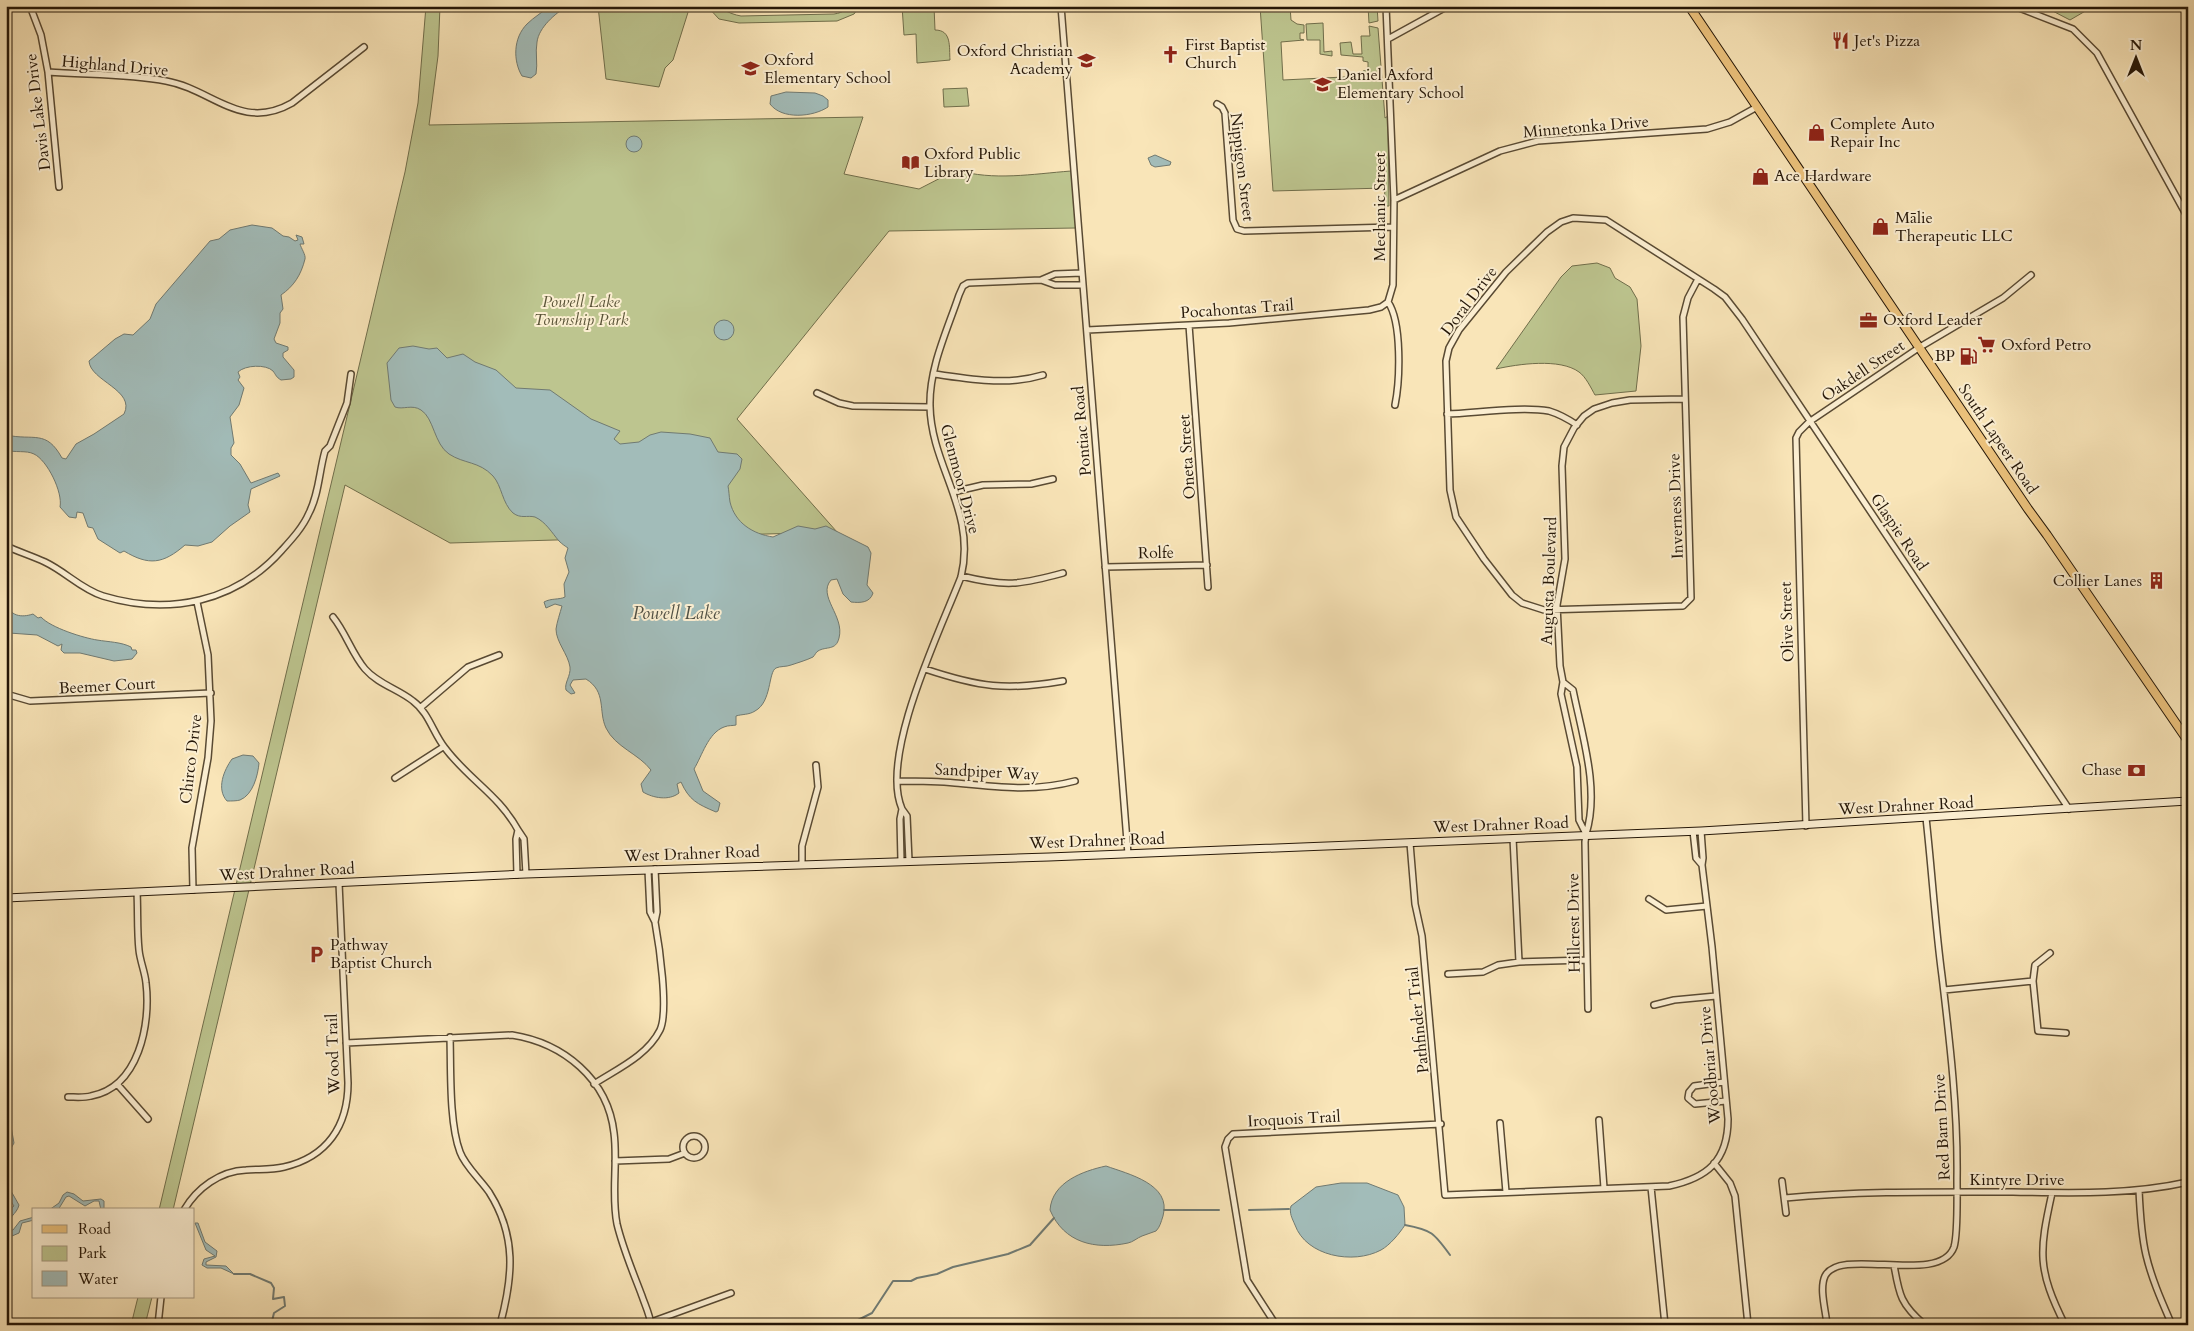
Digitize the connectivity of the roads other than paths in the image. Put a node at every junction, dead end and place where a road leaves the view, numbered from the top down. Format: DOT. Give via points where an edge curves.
graph roads {
  1 [pos="30,6"];
  2 [pos="1061,6"];
  3 [pos="1386,6"];
  4 [pos="1448,6"];
  5 [pos="1689,6"];
  6 [pos="2014,6"];
  7 [pos="1388,39"];
  8 [pos="364,47"];
  9 [pos="48,72"];
  10 [pos="1217,104"];
  11 [pos="1755,104"];
  12 [pos="59,187"];
  13 [pos="1394,200"];
  14 [pos="2188,218"];
  15 [pos="1393,227"];
  16 [pos="1082,273"];
  17 [pos="2031,275"];
  18 [pos="1041,280"];
  19 [pos="1698,280"];
  20 [pos="1083,285"];
  21 [pos="1388,302"];
  22 [pos="1189,325"];
  23 [pos="1086,330"];
  24 [pos="1920,347"];
  25 [pos="351,374"];
  26 [pos="934,374"];
  27 [pos="1043,376"];
  28 [pos="817,393"];
  29 [pos="1684,399"];
  30 [pos="1395,405"];
  31 [pos="930,407"];
  32 [pos="1447,414"];
  33 [pos="1809,422"];
  34 [pos="1577,425"];
  35 [pos="1053,479"];
  36 [pos="953,492"];
  37 [pos="6,546"];
  38 [pos="1208,565"];
  39 [pos="1105,567"];
  40 [pos="1063,573"];
  41 [pos="961,576"];
  42 [pos="1208,587"];
  43 [pos="196,602"];
  44 [pos="1557,611"];
  45 [pos="333,617"];
  46 [pos="499,655"];
  47 [pos="925,669"];
  48 [pos="1063,682"];
  49 [pos="1563,682"];
  50 [pos="210,693"];
  51 [pos="6,694"];
  52 [pos="420,708"];
  53 [pos="2188,740"];
  54 [pos="443,747"];
  55 [pos="816,765"];
  56 [pos="1589,774"];
  57 [pos="1578,775"];
  58 [pos="395,778"];
  59 [pos="897,781"];
  60 [pos="1075,782"];
  61 [pos="2188,801"];
  62 [pos="2069,810"];
  63 [pos="1926,818"];
  64 [pos="1806,826"];
  65 [pos="518,830"];
  66 [pos="1697,831"];
  67 [pos="1586,835"];
  68 [pos="1513,838"];
  69 [pos="1410,843"];
  70 [pos="1128,854"];
  71 [pos="905,861"];
  72 [pos="802,864"];
  73 [pos="651,870"];
  74 [pos="526,874"];
  75 [pos="517,875"];
  76 [pos="339,883"];
  77 [pos="193,890"];
  78 [pos="137,892"];
  79 [pos="6,898"];
  80 [pos="1649,899"];
  81 [pos="1707,906"];
  82 [pos="2050,953"];
  83 [pos="1587,960"];
  84 [pos="1519,962"];
  85 [pos="1448,974"];
  86 [pos="2033,981"];
  87 [pos="1944,990"];
  88 [pos="1716,996"];
  89 [pos="1654,1005"];
  90 [pos="1588,1009"];
  91 [pos="2066,1033"];
  92 [pos="450,1037"];
  93 [pos="346,1043"];
  94 [pos="1724,1082"];
  95 [pos="117,1084"];
  96 [pos="594,1084"];
  97 [pos="68,1096"];
  98 [pos="1726,1101"];
  99 [pos="148,1119"];
  100 [pos="1599,1120"];
  101 [pos="1500,1123"];
  102 [pos="1440,1124"];
  103 [pos="684,1153"];
  104 [pos="615,1160"];
  105 [pos="1714,1163"];
  106 [pos="1782,1181"];
  107 [pos="2188,1182"];
  108 [pos="1651,1187"];
  109 [pos="1604,1188"];
  110 [pos="2138,1190"];
  111 [pos="1506,1192"];
  112 [pos="1957,1192"];
  113 [pos="2052,1192"];
  114 [pos="1445,1195"];
  115 [pos="1785,1198"];
  116 [pos="186,1208"];
  117 [pos="1786,1213"];
  118 [pos="1894,1265"];
  119 [pos="731,1293"];
  120 [pos="160,1298"];
  121 [pos="651,1323"];
  122 [pos="158,1325"];
  123 [pos="500,1325"];
  124 [pos="1276,1325"];
  125 [pos="1665,1325"];
  126 [pos="1748,1325"];
  127 [pos="1827,1325"];
  128 [pos="1925,1325"];
  129 [pos="2065,1325"];
  130 [pos="2172,1325"];
  1 -- 9 [label="street, Davis Lake Drive" via="42,35"];
  2 -- 16 [label="street, Pontiac Road"];
  3 -- 7 [label="street, Mechanic Street"];
  4 -- 7 [label="street"];
  5 -- 11 [label="main road, South Lapeer Road"];
  6 -- 14 [label="street" via="2073,29 2097,53"];
  7 -- 13 [label="street, Mechanic Street"];
  8 -- 9 [label="street, Highland Drive" via="292,103 262,112 227,108 198,91 169,82"];
  9 -- 12 [label="street, Davis Lake Drive"];
  10 -- 15 [label="street, Nippigon Street" via="1225,113 1233,220 1238,230"];
  11 -- 13 [label="street, Minnetonka Drive" via="1730,122 1707,129 1512,146"];
  11 -- 24 [label="main road, South Lapeer Road"];
  13 -- 15 [label="street, Mechanic Street"];
  15 -- 21 [label="street, Mechanic Street" via="1393,285"];
  16 -- 18 [label="street, Glenmoor Drive" via="1055,274"];
  16 -- 20 [label="street, Pontiac Road"];
  17 -- 24 [label="street, Oakdell Street" via="2003,298"];
  18 -- 20 [label="street, Glenmoor Drive" via="1054,285"];
  18 -- 26 [label="street, Glenmoor Drive" via="973,281 963,286"];
  19 -- 29 [label="street, Inverness Drive" via="1688,298 1683,317"];
  19 -- 32 [label="street, Doral Drive" via="1606,220 1581,217 1560,222 1506,272 1459,330 1446,361"];
  19 -- 33 [label="street, Glaspie Road" via="1714,288 1736,312"];
  20 -- 23 [label="street, Pontiac Road"];
  21 -- 22 [label="street, Pocahontas Trail" via="1369,310"];
  21 -- 30 [label="street" via="1398,331"];
  22 -- 23 [label="street, Pocahontas Trail"];
  22 -- 38 [label="street, Oneta Street"];
  23 -- 39 [label="street, Pontiac Road"];
  24 -- 33 [label="street, Oakdell Street"];
  24 -- 53 [label="main road, South Lapeer Road"];
  25 -- 43 [label="street" via="347,403 325,451 312,506 299,530 268,566 254,577 233,589"];
  26 -- 27 [label="street" via="998,382 1025,381"];
  26 -- 31 [label="street, Glenmoor Drive"];
  28 -- 31 [label="street" via="852,406"];
  29 -- 34 [label="street" via="1612,403 1589,413"];
  29 -- 44 [label="street, Inverness Drive" via="1690,598 1683,606"];
  31 -- 36 [label="street, Glenmoor Drive" via="937,443"];
  32 -- 34 [label="street" via="1548,411"];
  32 -- 44 [label="street, Doral Drive" via="1450,490 1456,517 1512,595 1532,608"];
  33 -- 62 [label="street, Glaspie Road"];
  33 -- 64 [label="street, Olive Street" via="1799,432 1795,449"];
  34 -- 44 [label="street, Augusta Boulevard" via="1564,448 1562,466 1565,560"];
  35 -- 36 [label="street" via="1031,484 982,485"];
  36 -- 41 [label="street, Glenmoor Drive" via="964,530"];
  37 -- 43 [label="street" via="45,562 83,588 102,596 146,605"];
  38 -- 39 [label="street, Rolfe"];
  38 -- 42 [label="street, Oneta Street"];
  39 -- 70 [label="street, Pontiac Road"];
  40 -- 41 [label="street" via="1020,584"];
  41 -- 47 [label="street, Glenmoor Drive"];
  43 -- 50 [label="street, Chirco Drive" via="208,655"];
  44 -- 49 [label="street, Augusta Boulevard"];
  45 -- 52 [label="street" via="364,668"];
  46 -- 52 [label="street" via="468,667"];
  47 -- 48 [label="street" via="992,687"];
  47 -- 59 [label="street, Glenmoor Drive" via="905,725"];
  49 -- 56 [label="street, Augusta Boulevard" via="1573,690"];
  49 -- 57 [label="street, Augusta Boulevard" via="1561,694"];
  50 -- 51 [label="street, Beemer Court" via="30,701"];
  50 -- 77 [label="street, Chirco Drive" via="208,758 192,848"];
  52 -- 54 [label="street"];
  54 -- 58 [label="street"];
  54 -- 65 [label="street" via="506,809"];
  55 -- 72 [label="street" via="818,787 802,846"];
  56 -- 57 [label="street"];
  56 -- 67 [label="street, Augusta Boulevard" via="1591,820"];
  57 -- 67 [label="street, Augusta Boulevard" via="1579,820"];
  59 -- 60 [label="street, Sandpiper Way" via="1026,788 1055,787"];
  59 -- 71 [label="street, Glenmoor Drive" via="898,801 908,816"];
  61 -- 62 [label="street, West Drahner Road"];
  62 -- 63 [label="street, West Drahner Road"];
  63 -- 64 [label="street, West Drahner Road"];
  63 -- 87 [label="street, Red Barn Drive"];
  64 -- 66 [label="street, West Drahner Road"];
  65 -- 74 [label="street" via="524,839"];
  65 -- 75 [label="street"];
  66 -- 67 [label="street, West Drahner Road"];
  66 -- 81 [label="street, Woodbriar Drive" via="1704,858"];
  67 -- 68 [label="street, West Drahner Road"];
  67 -- 83 [label="street, Hillcrest Drive"];
  68 -- 69 [label="street, West Drahner Road"];
  68 -- 84 [label="street"];
  69 -- 70 [label="street, West Drahner Road"];
  69 -- 102 [label="street, Pathfinder Trial"];
  70 -- 71 [label="street, West Drahner Road"];
  71 -- 72 [label="street, West Drahner Road"];
  72 -- 73 [label="street, West Drahner Road"];
  73 -- 74 [label="street, West Drahner Road"];
  73 -- 96 [label="street" via="659,944 660,1029 636,1057"];
  74 -- 75 [label="street, West Drahner Road"];
  75 -- 76 [label="street, West Drahner Road"];
  76 -- 77 [label="street, West Drahner Road"];
  76 -- 93 [label="street, Wood Trail"];
  77 -- 78 [label="street, West Drahner Road"];
  78 -- 79 [label="street, West Drahner Road"];
  78 -- 95 [label="street" via="139,950 146,984 144,1036 137,1056"];
  80 -- 81 [label="street" via="1666,910"];
  81 -- 88 [label="street, Woodbriar Drive"];
  82 -- 86 [label="street" via="2035,965"];
  83 -- 84 [label="street"];
  83 -- 90 [label="street, Hillcrest Drive"];
  84 -- 85 [label="street" via="1498,965 1483,972"];
  86 -- 87 [label="street"];
  86 -- 91 [label="street" via="2038,1030"];
  87 -- 112 [label="street, Red Barn Drive" via="1958,1149"];
  88 -- 89 [label="street"];
  88 -- 94 [label="street, Woodbriar Drive"];
  92 -- 93 [label="street"];
  92 -- 96 [label="street" via="512,1035 533,1038 575,1062"];
  92 -- 123 [label="street" via="455,1132 460,1153 498,1208 508,1236 511,1276"];
  93 -- 116 [label="street, Wood Trail" via="346,1108 335,1134 326,1144 314,1156 284,1167 233,1171 214,1179"];
  94 -- 98 [label="street, Woodbriar Drive"];
  94 -- 98 [label="street" via="1691,1087 1688,1098 1694,1104"];
  95 -- 97 [label="street" via="90,1096"];
  95 -- 99 [label="street"];
  96 -- 104 [label="street" via="607,1104 614,1132"];
  98 -- 105 [label="street, Woodbriar Drive" via="1728,1133 1724,1148"];
  100 -- 109 [label="street"];
  101 -- 111 [label="street"];
  102 -- 114 [label="street, Pathfinder Trial"];
  102 -- 124 [label="street, Iroquois Trail" via="1233,1134 1228,1139 1225,1147 1247,1280"];
  103 -- 103 [label="street" via="682,1146 685,1140 691,1136 701,1138 705,1145 701,1155 694,1158"];
  103 -- 104 [label="street" via="668,1159"];
  104 -- 121 [label="street" via="617,1222"];
  105 -- 108 [label="street, Woodbriar Drive" via="1702,1176 1689,1181"];
  105 -- 126 [label="street" via="1730,1183 1735,1196"];
  106 -- 115 [label="street"];
  107 -- 110 [label="street, Kintyre Drive"];
  108 -- 109 [label="street, Woodbriar Drive"];
  108 -- 125 [label="street"];
  109 -- 111 [label="street, Woodbriar Drive"];
  110 -- 113 [label="street, Kintyre Drive"];
  110 -- 130 [label="street" via="2146,1256"];
  111 -- 114 [label="street, Woodbriar Drive"];
  112 -- 113 [label="street, Kintyre Drive"];
  112 -- 115 [label="street, Kintyre Drive" via="1846,1193"];
  112 -- 118 [label="street, Red Barn Drive" via="1956,1238 1949,1254 1932,1264"];
  113 -- 129 [label="street" via="2044,1231 2043,1266 2048,1287"];
  115 -- 117 [label="street"];
  118 -- 127 [label="street, Red Barn Drive" via="1846,1266 1825,1275"];
  118 -- 128 [label="street" via="1898,1292 1911,1313"];
  119 -- 121 [label="street"];
  120 -- 122 [label="street"];
}
